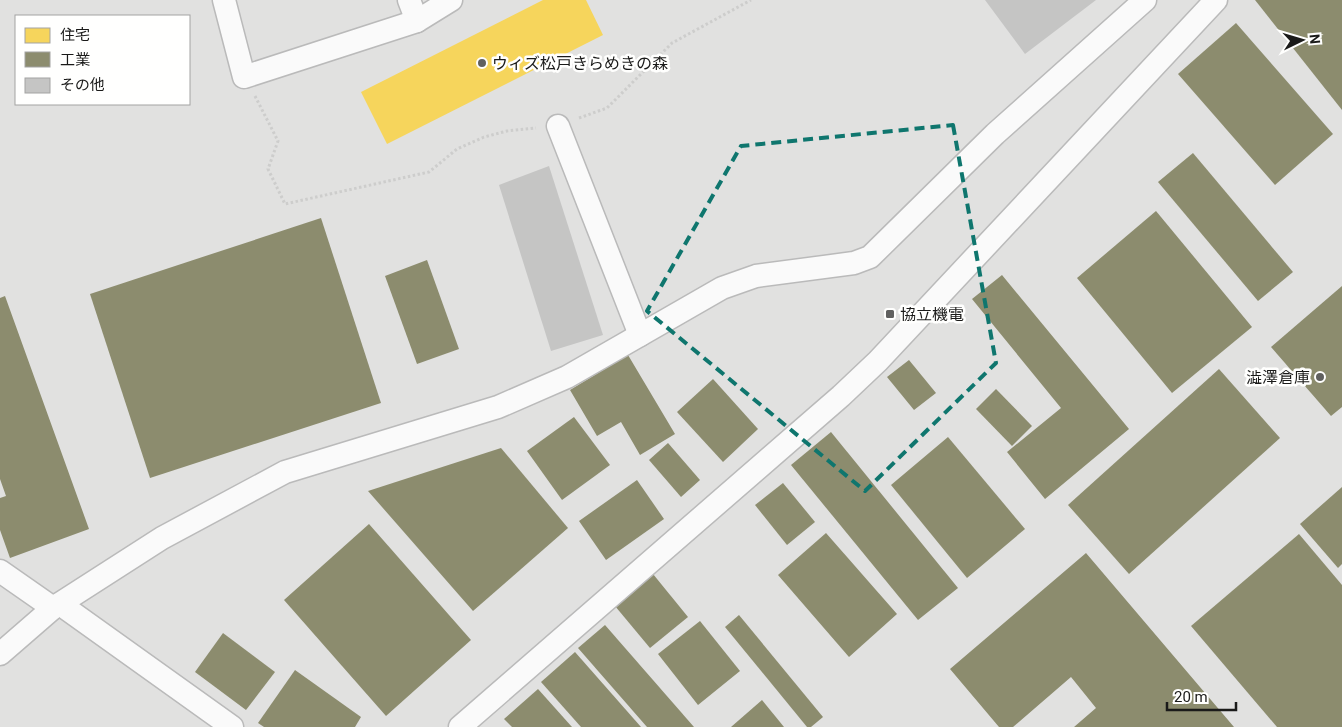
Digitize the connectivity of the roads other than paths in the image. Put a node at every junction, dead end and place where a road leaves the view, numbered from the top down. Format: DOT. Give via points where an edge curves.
graph roads {
  1 [pos="224,0"];
  2 [pos="409,0"];
  3 [pos="451,0"];
  4 [pos="1144,0"];
  5 [pos="1216,0"];
  6 [pos="417,21"];
  7 [pos="558,126"];
  8 [pos="640,335"];
  9 [pos="0,571"];
  10 [pos="57,606"];
  11 [pos="0,654"];
  12 [pos="225,725"];
  13 [pos="460,727"];
  1 -- 6 [label="street" via="244,77"];
  2 -- 6 [label="street"];
  3 -- 6 [label="street"];
  4 -- 8 [label="street" via="995,134 870,257 854,263 756,276 722,288"];
  5 -- 13 [label="street" via="878,361"];
  7 -- 8 [label="street"];
  8 -- 10 [label="street" via="567,377 498,407 285,472 162,538"];
  9 -- 10 [label="street"];
  10 -- 11 [label="street"];
  10 -- 12 [label="street"];
}
